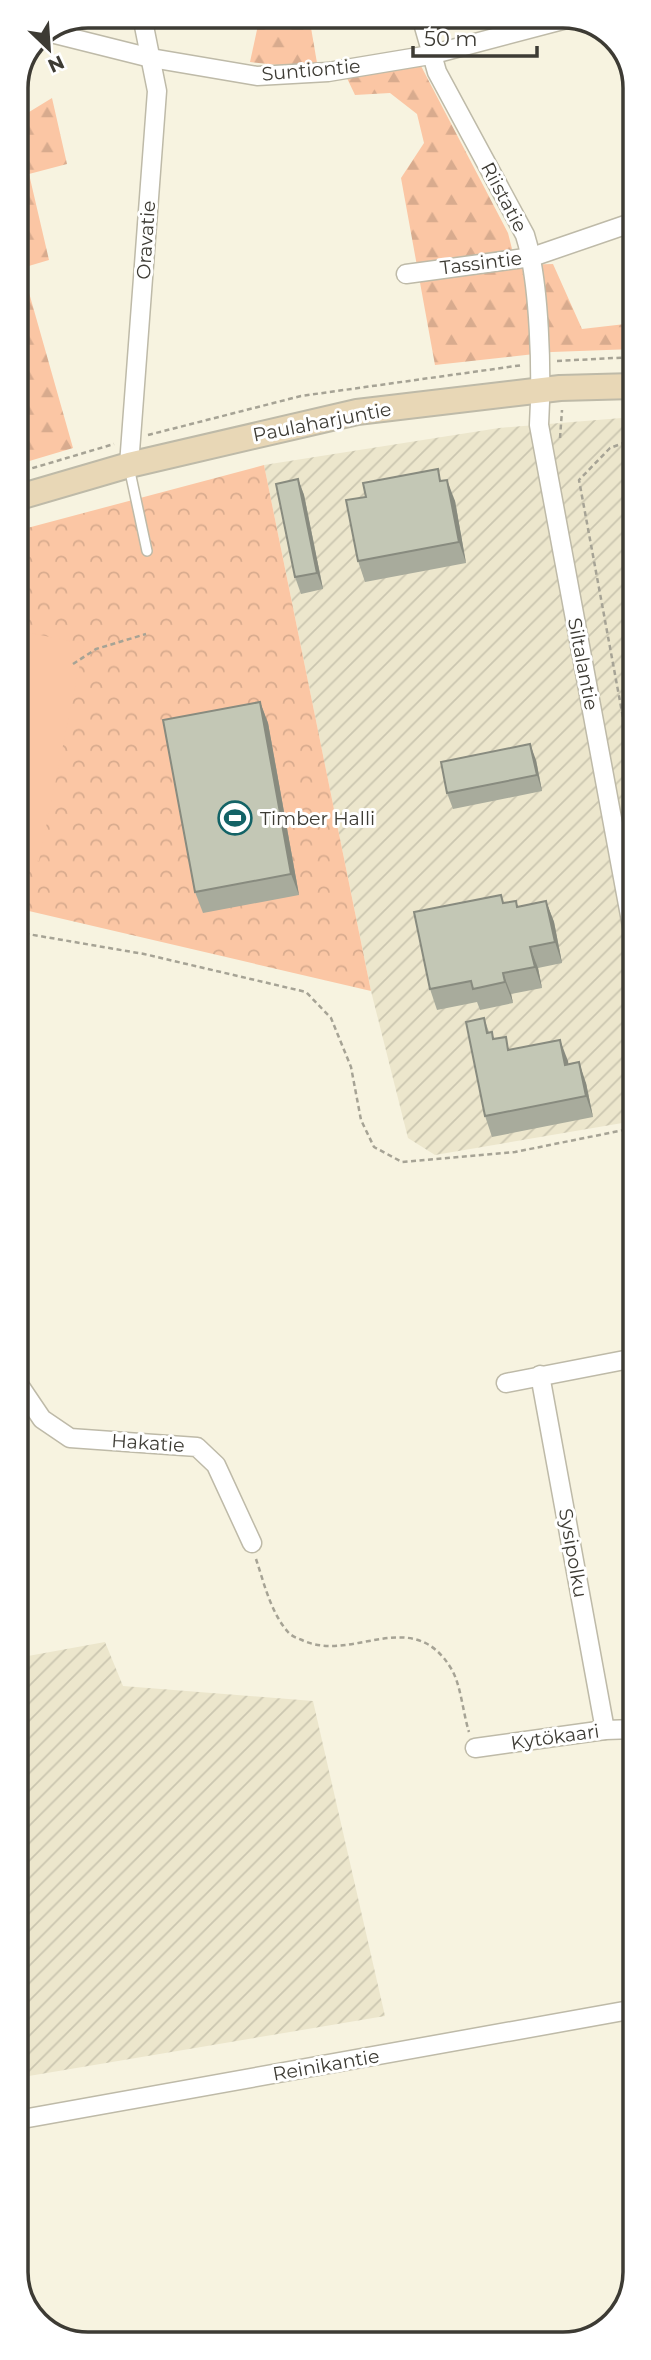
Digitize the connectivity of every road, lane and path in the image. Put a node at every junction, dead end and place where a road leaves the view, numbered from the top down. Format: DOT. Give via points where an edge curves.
graph roads {
  1 [pos="144,28"];
  2 [pos="424,28"];
  3 [pos="532,28"];
  4 [pos="60,35"];
  5 [pos="430,55"];
  6 [pos="150,58"];
  7 [pos="623,226"];
  8 [pos="532,257"];
  9 [pos="406,274"];
  10 [pos="623,386"];
  11 [pos="541,390"];
  12 [pos="623,443"];
  13 [pos="129,465"];
  14 [pos="28,494"];
  15 [pos="146,551"];
  16 [pos="146,634"];
  17 [pos="73,664"];
  18 [pos="623,718"];
  19 [pos="623,876"];
  20 [pos="28,934"];
  21 [pos="623,1130"];
  22 [pos="623,1360"];
  23 [pos="540,1376"];
  24 [pos="506,1382"];
  25 [pos="28,1398"];
  26 [pos="252,1543"];
  27 [pos="623,1729"];
  28 [pos="605,1730"];
  29 [pos="475,1748"];
  30 [pos="623,2011"];
  31 [pos="28,2118"];
  1 -- 6 [label="street, Oravatie"];
  2 -- 5 [label="street, Riistatie"];
  3 -- 5 [label="street, Suntiontie"];
  4 -- 6 [label="street, Suntiontie"];
  5 -- 6 [label="street, Suntiontie" via="328,72 257,76"];
  5 -- 8 [label="street, Riistatie"];
  6 -- 13 [label="street, Oravatie" via="157,91"];
  7 -- 8 [label="street, Tassintie"];
  8 -- 9 [label="street, Tassintie"];
  8 -- 11 [label="street, Riistatie"];
  10 -- 11 [label="main road, Paulaharjuntie"];
  11 -- 13 [label="main road, Paulaharjuntie" via="357,412"];
  11 -- 19 [label="street, Siltalantie" via="539,425"];
  12 -- 18 [label="path" via="610,448 579,480"];
  13 -- 14 [label="main road, Paulaharjuntie"];
  13 -- 15 [label="lane"];
  16 -- 17 [label="path" via="96,649"];
  20 -- 21 [label="path" via="144,954 306,992 331,1018 351,1067 361,1120 374,1147 402,1162 515,1152"];
  22 -- 23 [label="street"];
  23 -- 24 [label="street"];
  23 -- 28 [label="street, Sysipolku"];
  25 -- 26 [label="street, Hakatie" via="42,1419 70,1438 197,1447 216,1465"];
  26 -- 29 [label="path" via="268,1596 289,1634 316,1647 351,1646 385,1636 412,1638 436,1651 453,1671"];
  27 -- 28 [label="street, Kytökaari"];
  28 -- 29 [label="street, Kytökaari"];
  30 -- 31 [label="street, Reinikantie"];
}
